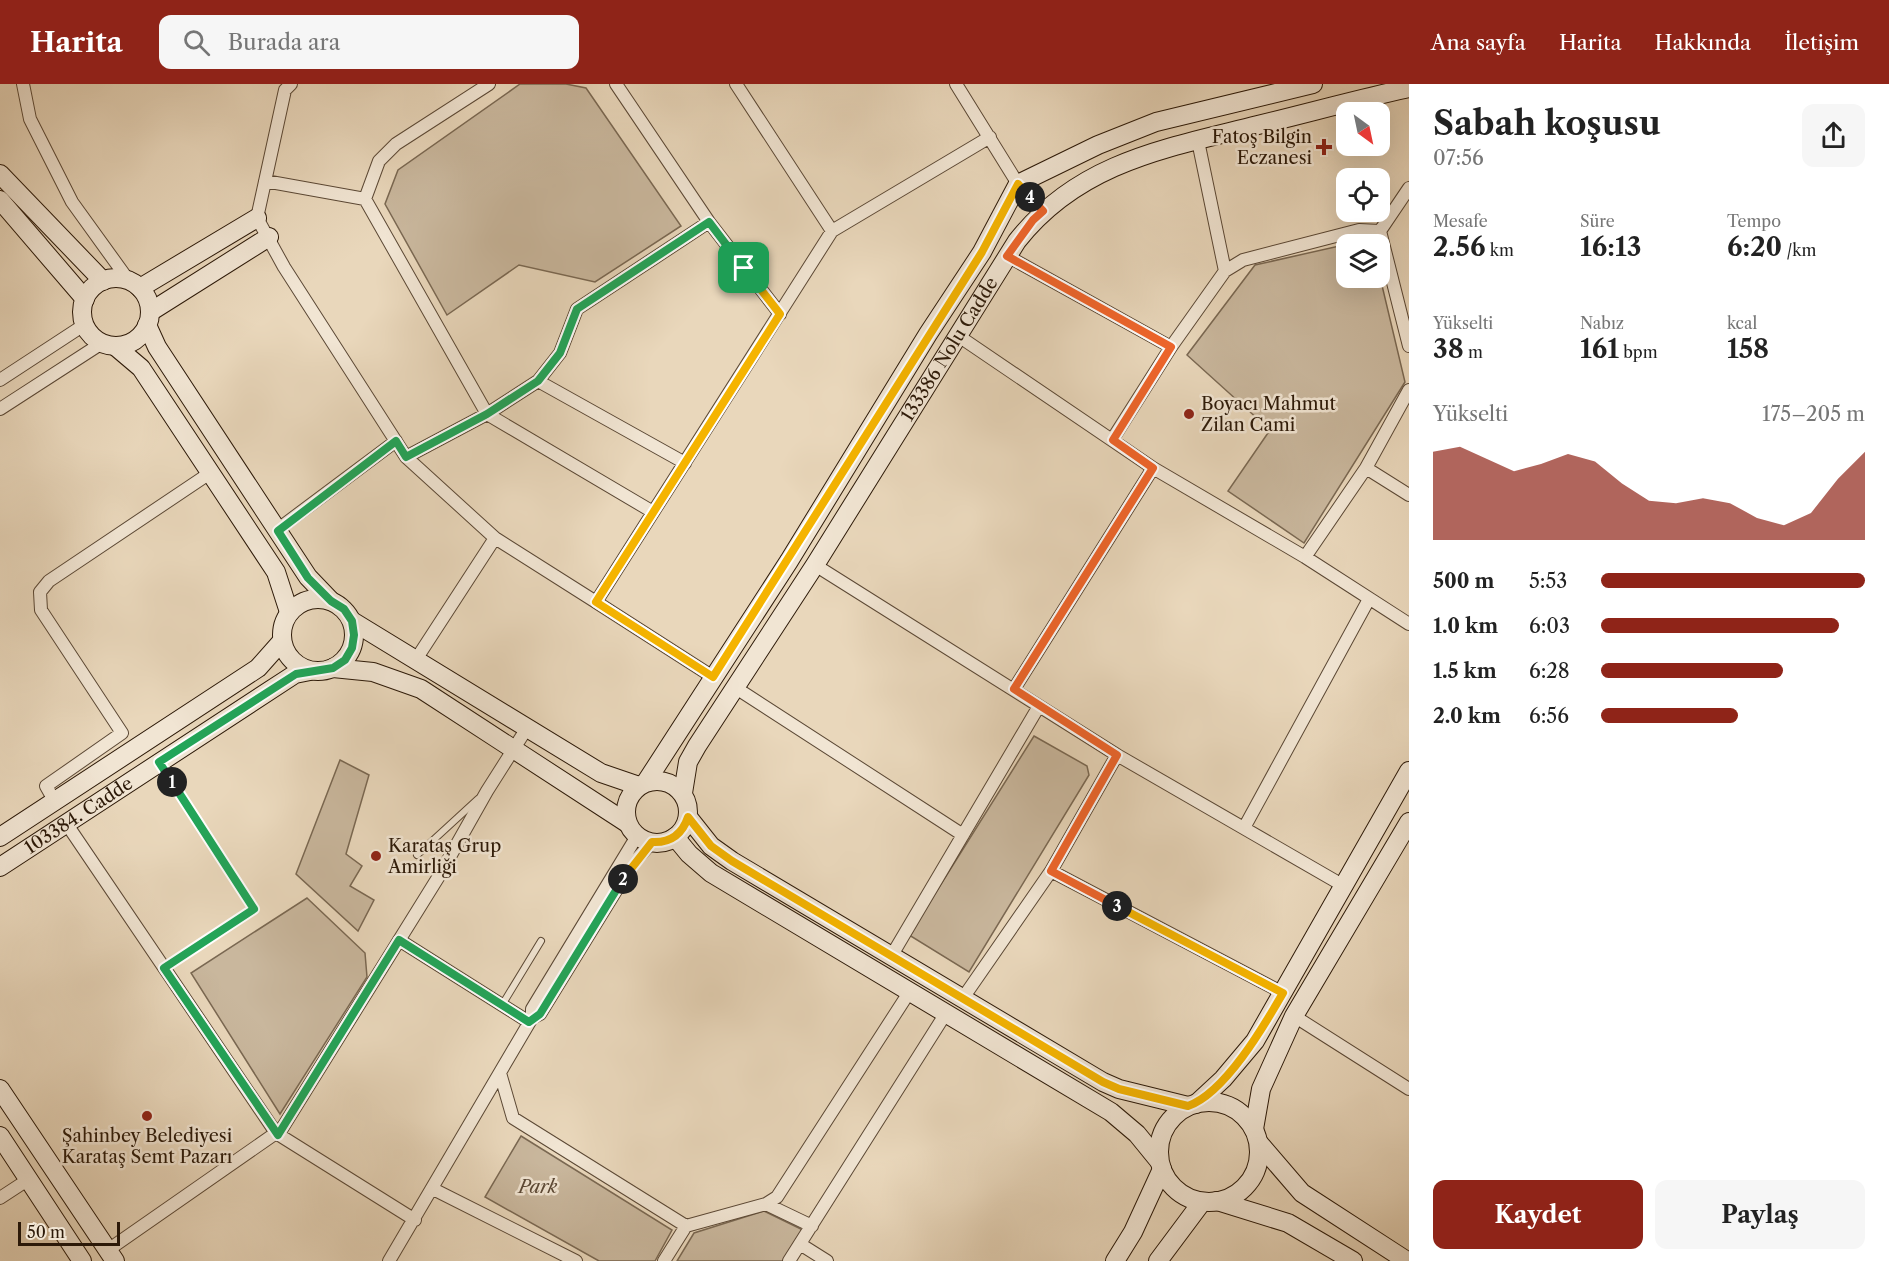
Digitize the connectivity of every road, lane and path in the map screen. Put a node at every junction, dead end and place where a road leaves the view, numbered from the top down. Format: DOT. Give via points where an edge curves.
graph roads {
  1 [pos="23,84"];
  2 [pos="291,84"];
  3 [pos="489,84"];
  4 [pos="616,84"];
  5 [pos="736,84"];
  6 [pos="956,84"];
  7 [pos="1313,84"];
  8 [pos="1407,91"];
  9 [pos="990,137"];
  10 [pos="1198,141"];
  11 [pos="0,174"];
  12 [pos="265,182"];
  13 [pos="1018,184"];
  14 [pos="1409,188"];
  15 [pos="0,200"];
  16 [pos="365,200"];
  17 [pos="1043,211"];
  18 [pos="257,218"];
  19 [pos="709,222"];
  20 [pos="832,231"];
  21 [pos="1380,231"];
  22 [pos="269,237"];
  23 [pos="1007,256"];
  24 [pos="1225,272"];
  25 [pos="103,280"];
  26 [pos="135,284"];
  27 [pos="85,299"];
  28 [pos="780,314"];
  29 [pos="149,319"];
  30 [pos="84,325"];
  31 [pos="957,335"];
  32 [pos="109,345"];
  33 [pos="1409,346"];
  34 [pos="1171,347"];
  35 [pos="0,380"];
  36 [pos="538,381"];
  37 [pos="1409,390"];
  38 [pos="0,409"];
  39 [pos="487,414"];
  40 [pos="1113,440"];
  41 [pos="396,441"];
  42 [pos="406,457"];
  43 [pos="685,463"];
  44 [pos="1153,468"];
  45 [pos="1366,468"];
  46 [pos="210,473"];
  47 [pos="1409,495"];
  48 [pos="653,512"];
  49 [pos="278,531"];
  50 [pos="495,538"];
  51 [pos="1305,557"];
  52 [pos="815,565"];
  53 [pos="1369,599"];
  54 [pos="331,601"];
  55 [pos="596,602"];
  56 [pos="289,612"];
  57 [pos="352,621"];
  58 [pos="1409,624"];
  59 [pos="282,641"];
  60 [pos="415,661"];
  61 [pos="333,668"];
  62 [pos="310,671"];
  63 [pos="713,677"];
  64 [pos="736,688"];
  65 [pos="1014,689"];
  66 [pos="1039,706"];
  67 [pos="527,728"];
  68 [pos="513,749"];
  69 [pos="1117,755"];
  70 [pos="159,762"];
  71 [pos="1409,771"];
  72 [pos="642,784"];
  73 [pos="487,791"];
  74 [pos="683,793"];
  75 [pos="54,802"];
  76 [pos="688,817"];
  77 [pos="1409,822"];
  78 [pos="66,823"];
  79 [pos="1244,828"];
  80 [pos="638,834"];
  81 [pos="963,835"];
  82 [pos="0,837"];
  83 [pos="675,837"];
  84 [pos="417,855"];
  85 [pos="0,867"];
  86 [pos="1051,871"];
  87 [pos="1344,886"];
  88 [pos="399,940"];
  89 [pos="541,941"];
  90 [pos="892,955"];
  91 [pos="164,968"];
  92 [pos="910,991"];
  93 [pos="1283,993"];
  94 [pos="963,998"];
  95 [pos="502,1005"];
  96 [pos="946,1012"];
  97 [pos="1294,1016"];
  98 [pos="530,1020"];
  99 [pos="500,1073"];
  100 [pos="0,1089"];
  101 [pos="1409,1089"];
  102 [pos="1192,1105"];
  103 [pos="277,1134"];
  104 [pos="0,1136"];
  105 [pos="1256,1136"];
  106 [pos="1160,1165"];
  107 [pos="29,1179"];
  108 [pos="434,1189"];
  109 [pos="0,1198"];
  110 [pos="1210,1202"];
  111 [pos="765,1204"];
  112 [pos="415,1220"];
  113 [pos="686,1226"];
  114 [pos="812,1227"];
  115 [pos="800,1244"];
  116 [pos="112,1256"];
  117 [pos="82,1261"];
  118 [pos="389,1261"];
  119 [pos="576,1261"];
  120 [pos="664,1261"];
  121 [pos="789,1261"];
  122 [pos="827,1261"];
  123 [pos="1115,1261"];
  124 [pos="1158,1261"];
  125 [pos="1353,1261"];
  126 [pos="1407,1261"];
  1 -- 26 [label="street" via="30,119 72,202"];
  2 -- 12 [label="street" via="285,90"];
  3 -- 16 [label="street" via="396,144 379,161"];
  4 -- 19 [label="street"];
  5 -- 20 [label="street"];
  6 -- 9 [label="street"];
  7 -- 13 [label="street" via="1156,122"];
  8 -- 10 [label="street, 133386 Nolu Cadde"];
  9 -- 13 [label="street"];
  9 -- 20 [label="street"];
  10 -- 17 [label="street, 133386 Nolu Cadde" via="1151,152 1108,169 1057,198"];
  10 -- 24 [label="street"];
  11 -- 25 [label="street"];
  12 -- 16 [label="street"];
  12 -- 18 [label="street"];
  13 -- 17 [label="street"];
  13 -- 63 [label="street, 133386 Nolu Cadde" via="982,252"];
  14 -- 21 [label="street"];
  15 -- 27 [label="street"];
  16 -- 39 [label="street"];
  17 -- 23 [label="street, 133386 Nolu Cadde"];
  18 -- 22 [label="street"];
  18 -- 26 [label="street"];
  19 -- 28 [label="street"];
  19 -- 36 [label="street" via="577,309 560,353"];
  20 -- 28 [label="street"];
  21 -- 24 [label="street" via="1359,230 1243,260"];
  21 -- 33 [label="street"];
  22 -- 29 [label="street"];
  22 -- 41 [label="street" via="284,267"];
  23 -- 31 [label="street, 133386 Nolu Cadde"];
  23 -- 34 [label="street"];
  24 -- 34 [label="street"];
  25 -- 26 [label="street" via="116,278"];
  25 -- 27 [label="street"];
  26 -- 29 [label="street" via="148,299"];
  27 -- 30 [label="street"];
  28 -- 43 [label="street"];
  29 -- 32 [label="street" via="140,336 129,344"];
  29 -- 49 [label="street" via="157,347"];
  30 -- 32 [label="street" via="92,336"];
  30 -- 35 [label="street"];
  31 -- 40 [label="street"];
  31 -- 52 [label="street, 133386 Nolu Cadde"];
  32 -- 38 [label="street"];
  32 -- 46 [label="street" via="141,368"];
  34 -- 40 [label="street"];
  36 -- 39 [label="street"];
  36 -- 43 [label="street"];
  37 -- 45 [label="street"];
  39 -- 42 [label="street"];
  39 -- 48 [label="street"];
  40 -- 44 [label="street"];
  41 -- 42 [label="street"];
  41 -- 49 [label="street"];
  42 -- 50 [label="street"];
  43 -- 48 [label="street"];
  44 -- 51 [label="street"];
  44 -- 65 [label="street"];
  45 -- 47 [label="street"];
  45 -- 51 [label="street"];
  46 -- 56 [label="street" via="276,572"];
  46 -- 75 [label="street" via="49,581 40,592 40,610 122,734 46,786"];
  48 -- 55 [label="street"];
  49 -- 54 [label="street" via="308,578"];
  50 -- 55 [label="street"];
  50 -- 60 [label="street"];
  51 -- 53 [label="street"];
  52 -- 64 [label="street, 133386 Nolu Cadde"];
  52 -- 65 [label="street"];
  53 -- 58 [label="street"];
  53 -- 79 [label="street"];
  54 -- 56 [label="street" via="308,600"];
  54 -- 57 [label="street" via="344,609"];
  55 -- 63 [label="street"];
  56 -- 59 [label="street" via="282,626"];
  57 -- 60 [label="street"];
  57 -- 61 [label="street" via="352,648 345,660"];
  59 -- 62 [label="street" via="287,655"];
  59 -- 75 [label="street" via="258,668"];
  60 -- 67 [label="street"];
  61 -- 62 [label="street"];
  61 -- 68 [label="street" via="373,672 406,682"];
  62 -- 70 [label="street, 103384. Cadde" via="296,674"];
  63 -- 72 [label="street, 133386 Nolu Cadde"];
  64 -- 74 [label="street, 133386 Nolu Cadde" via="688,762"];
  64 -- 81 [label="street"];
  65 -- 66 [label="street"];
  66 -- 69 [label="street"];
  66 -- 81 [label="street"];
  67 -- 68 [label="street"];
  67 -- 72 [label="street" via="601,774"];
  68 -- 73 [label="street"];
  68 -- 80 [label="street"];
  69 -- 79 [label="street"];
  69 -- 86 [label="street"];
  70 -- 78 [label="street, 103384. Cadde"];
  70 -- 91 [label="lane" via="254,909"];
  71 -- 87 [label="street"];
  72 -- 74 [label="street" via="654,780 670,783"];
  72 -- 80 [label="street" via="628,798"];
  73 -- 84 [label="lane"];
  73 -- 88 [label="street"];
  74 -- 76 [label="street"];
  75 -- 82 [label="street"];
  76 -- 83 [label="street"];
  76 -- 90 [label="street" via="721,854"];
  77 -- 97 [label="street"];
  78 -- 85 [label="street, 103384. Cadde"];
  78 -- 91 [label="street"];
  79 -- 87 [label="street"];
  80 -- 83 [label="street" via="668,841"];
  80 -- 98 [label="street" via="532,1009"];
  81 -- 90 [label="street"];
  83 -- 92 [label="street" via="711,873"];
  86 -- 93 [label="street"];
  86 -- 94 [label="street"];
  87 -- 93 [label="street"];
  88 -- 95 [label="street"];
  88 -- 103 [label="street"];
  89 -- 95 [label="lane"];
  90 -- 94 [label="street"];
  91 -- 103 [label="street"];
  92 -- 96 [label="street"];
  92 -- 111 [label="street" via="777,1197"];
  93 -- 102 [label="street" via="1255,1041 1223,1079"];
  94 -- 102 [label="street" via="1103,1082"];
  95 -- 98 [label="street"];
  96 -- 106 [label="street" via="1111,1112 1137,1134"];
  96 -- 114 [label="street"];
  97 -- 101 [label="street"];
  97 -- 105 [label="street" via="1261,1089"];
  98 -- 99 [label="street"];
  99 -- 108 [label="street"];
  99 -- 113 [label="street" via="513,1119"];
  100 -- 116 [label="street"];
  102 -- 105 [label="street" via="1219,1102 1233,1108 1245,1116"];
  102 -- 106 [label="street" via="1175,1114 1164,1128 1159,1144"];
  103 -- 112 [label="street"];
  103 -- 116 [label="street"];
  104 -- 107 [label="street"];
  105 -- 110 [label="street" via="1259,1159 1245,1187 1232,1196"];
  105 -- 126 [label="street" via="1302,1193"];
  106 -- 110 [label="street" via="1174,1188 1186,1197"];
  106 -- 123 [label="street" via="1133,1232"];
  107 -- 109 [label="street"];
  107 -- 117 [label="street"];
  108 -- 112 [label="street"];
  108 -- 119 [label="street"];
  110 -- 124 [label="street"];
  110 -- 125 [label="street" via="1288,1223"];
  111 -- 113 [label="street"];
  111 -- 114 [label="street"];
  112 -- 118 [label="street"];
  113 -- 120 [label="street"];
  114 -- 115 [label="street"];
  115 -- 121 [label="street"];
  115 -- 122 [label="street"];
}
